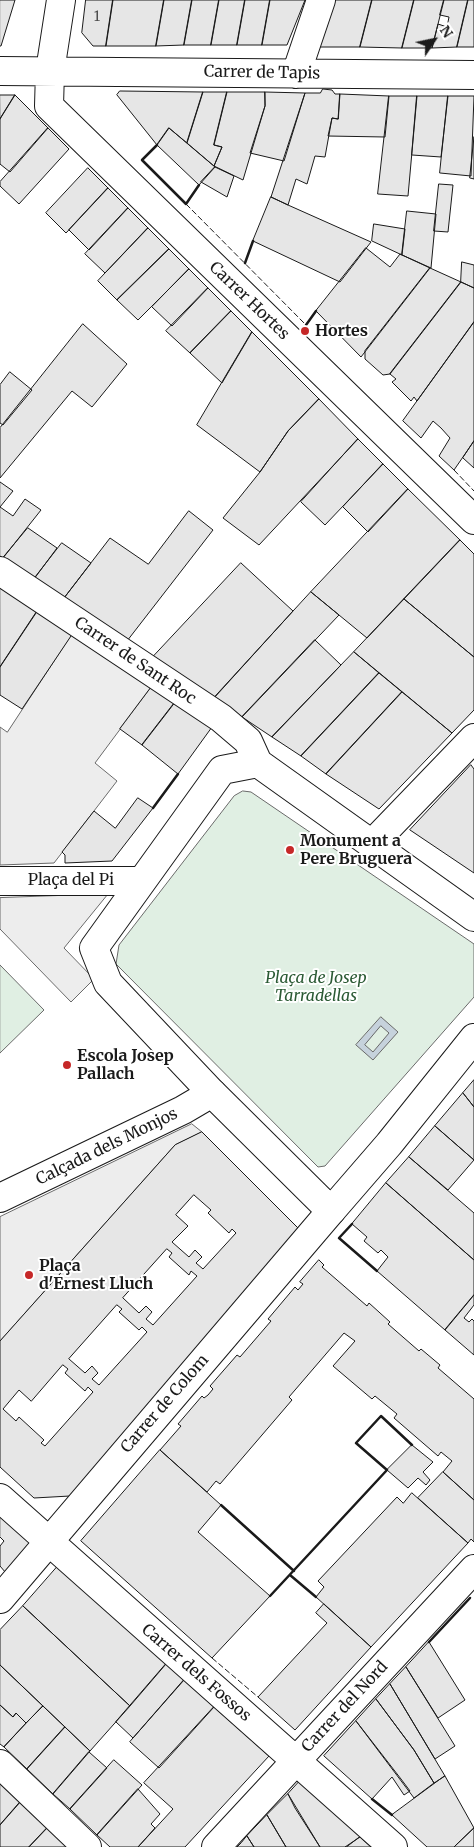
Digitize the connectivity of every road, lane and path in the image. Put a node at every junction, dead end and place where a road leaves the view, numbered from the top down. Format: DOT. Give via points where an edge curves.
graph roads {
  1 [pos="61,0"];
  2 [pos="321,0"];
  3 [pos="0,71"];
  4 [pos="50,71"];
  5 [pos="296,74"];
  6 [pos="474,74"];
  7 [pos="474,520"];
  8 [pos="0,571"];
  9 [pos="474,738"];
  10 [pos="258,763"];
  11 [pos="371,846"];
  12 [pos="142,880"];
  13 [pos="0,881"];
  14 [pos="474,917"];
  15 [pos="474,1038"];
  16 [pos="212,1093"];
  17 [pos="0,1198"];
  18 [pos="332,1211"];
  19 [pos="0,1498"];
  20 [pos="48,1541"];
  21 [pos="474,1569"];
  22 [pos="0,1599"];
  23 [pos="295,1760"];
  24 [pos="0,1764"];
  25 [pos="87,1847"];
  26 [pos="216,1847"];
  27 [pos="393,1847"];
  1 -- 4 [label="street, Carrer Hortes"];
  2 -- 5 [label="street"];
  3 -- 4 [label="street, Carrer de Tapis"];
  4 -- 5 [label="street, Carrer de Tapis"];
  4 -- 7 [label="street, Carrer Hortes" via="49,106"];
  5 -- 6 [label="street, Carrer de Tapis"];
  8 -- 10 [label="street, Carrer de Sant Roc" via="220,718 248,741"];
  9 -- 11 [label="street"];
  10 -- 11 [label="street"];
  10 -- 12 [label="street" via="222,770"];
  11 -- 14 [label="street"];
  12 -- 13 [label="street, Plaça del Pi"];
  12 -- 16 [label="street" via="94,948 108,983"];
  15 -- 18 [label="street"];
  16 -- 17 [label="street, Calçada dels Monjos"];
  16 -- 18 [label="street"];
  18 -- 20 [label="street, Carrer de Colom"];
  19 -- 20 [label="street, Carrer dels Fossos"];
  20 -- 22 [label="street, Carrer de Colom"];
  20 -- 23 [label="street, Carrer dels Fossos"];
  21 -- 23 [label="street, Carrer del Nord"];
  23 -- 26 [label="street, Carrer del Nord"];
  23 -- 27 [label="street, Carrer dels Fossos"];
  24 -- 25 [label="street"];
}
